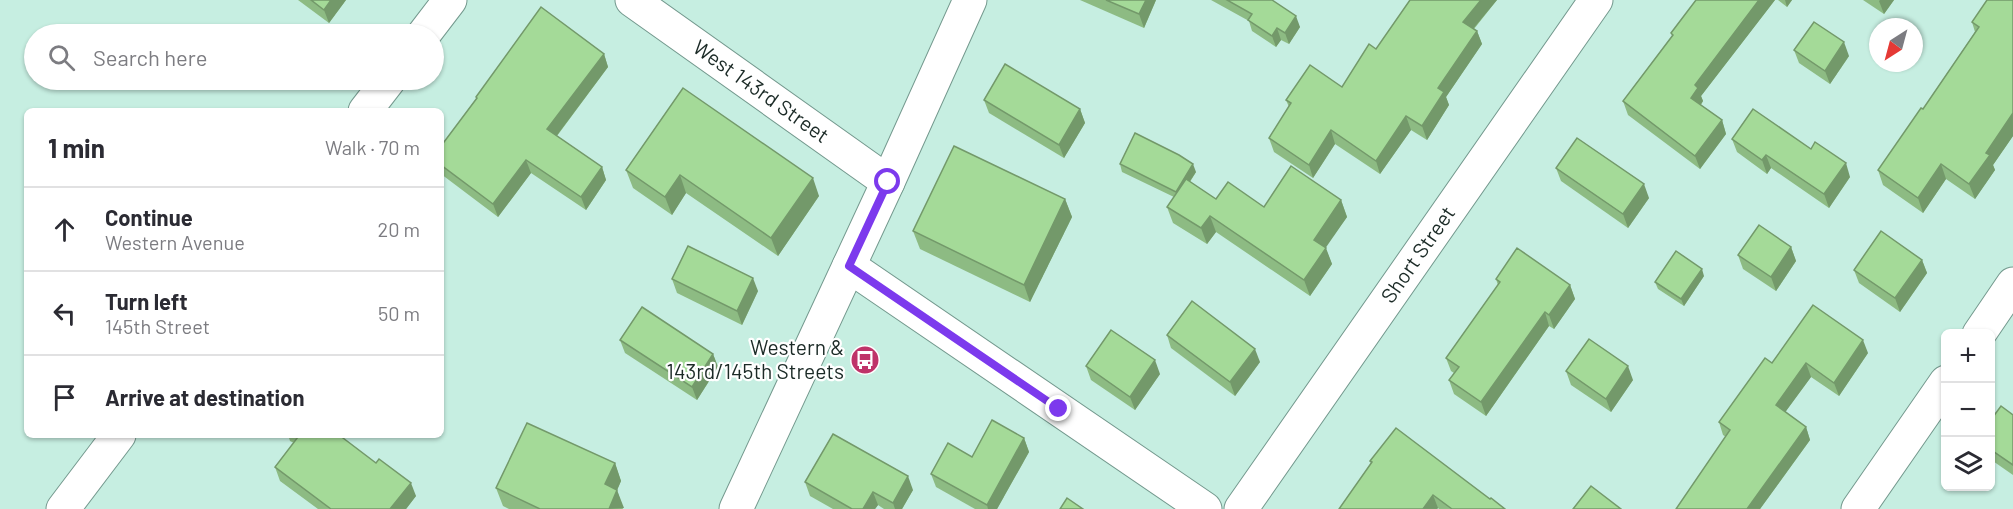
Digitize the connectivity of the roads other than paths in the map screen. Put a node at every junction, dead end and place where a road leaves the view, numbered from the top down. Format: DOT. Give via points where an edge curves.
graph roads {
  1 [pos="450,0"];
  2 [pos="632,0"];
  3 [pos="970,0"];
  4 [pos="1596,0"];
  5 [pos="432,24"];
  6 [pos="381,90"];
  7 [pos="367,108"];
  8 [pos="888,182"];
  9 [pos="849,266"];
  10 [pos="2013,284"];
  11 [pos="1982,329"];
  12 [pos="1945,383"];
  13 [pos="117,438"];
  14 [pos="63,509"];
  15 [pos="736,509"];
  16 [pos="1205,509"];
  17 [pos="1241,509"];
  18 [pos="1858,509"];
  1 -- 5 [label="street"];
  2 -- 8 [label="street, West 143rd Street"];
  3 -- 8 [label="street"];
  4 -- 17 [label="street, Short Street"];
  6 -- 7 [label="street"];
  8 -- 9 [label="street"];
  9 -- 15 [label="street"];
  9 -- 16 [label="street"];
  10 -- 11 [label="street"];
  12 -- 18 [label="street"];
  13 -- 14 [label="street"];
}
